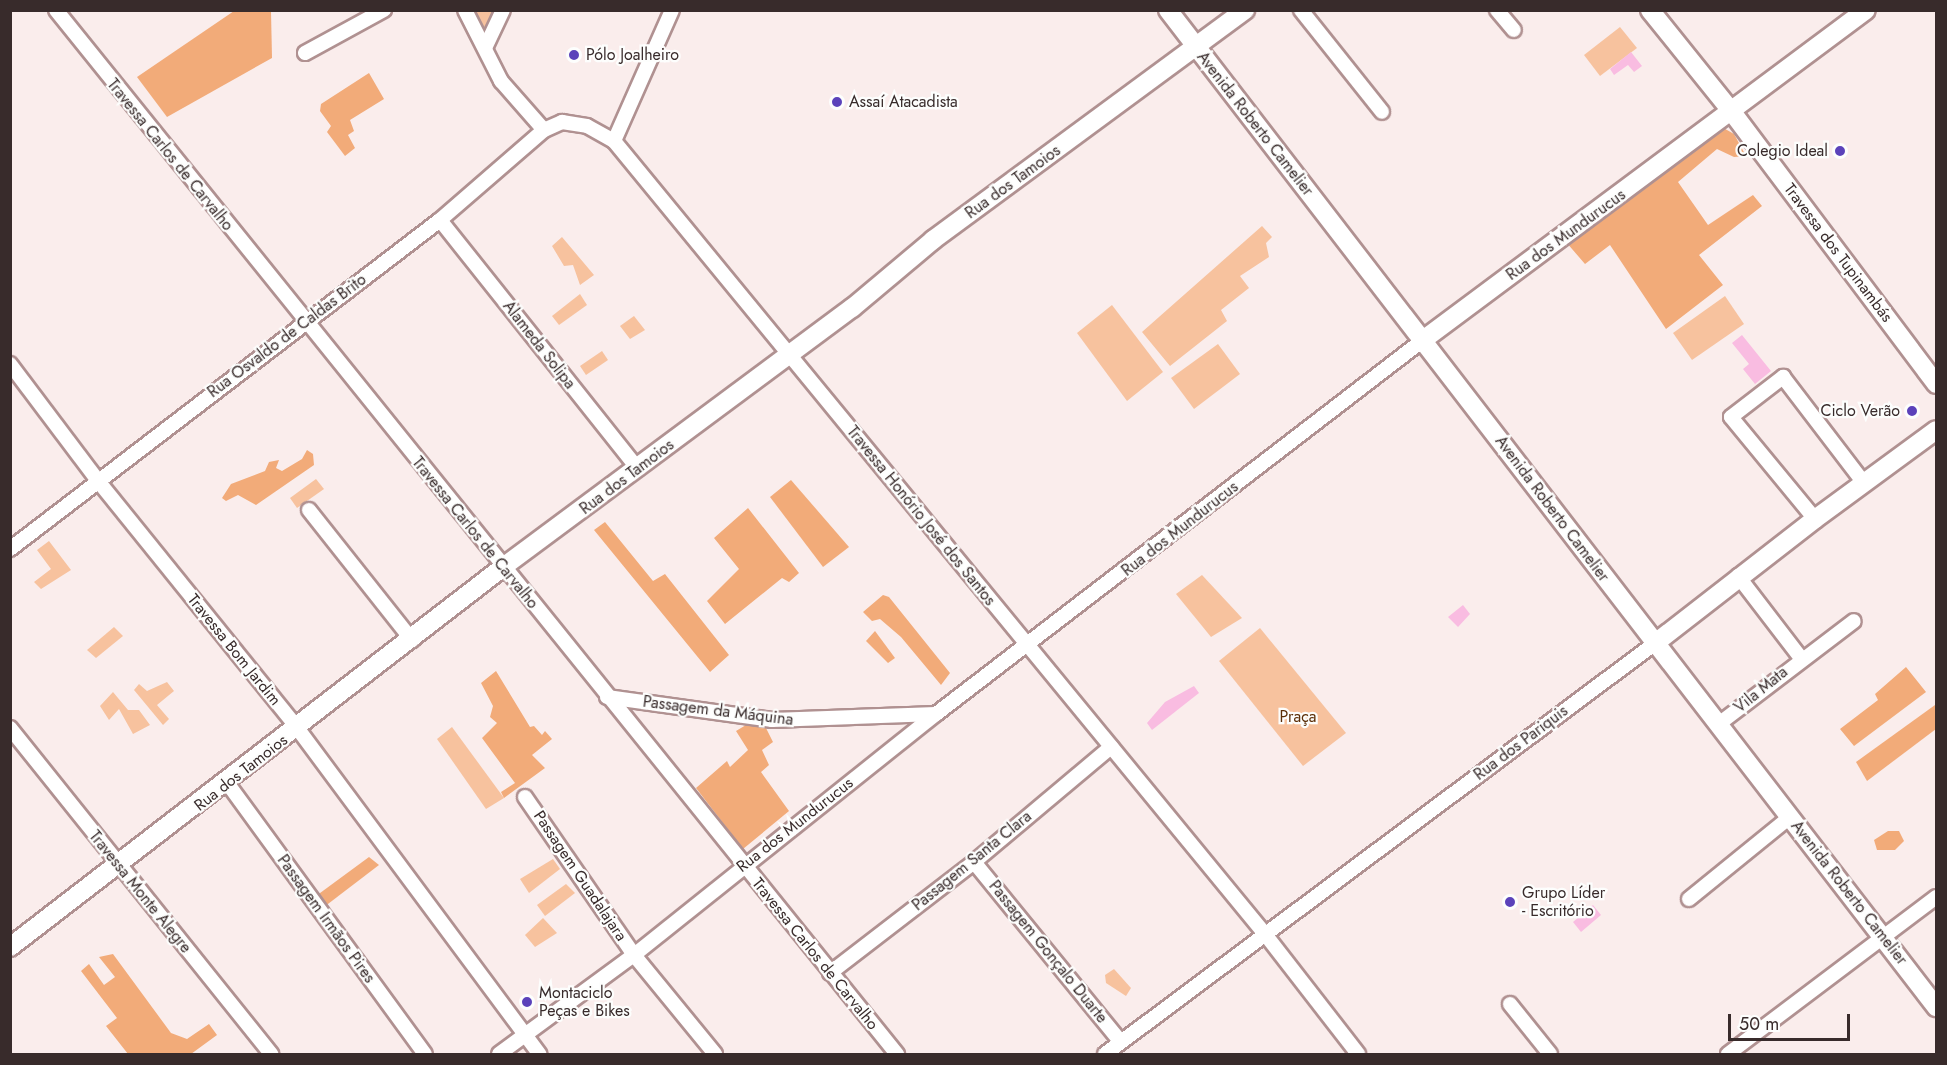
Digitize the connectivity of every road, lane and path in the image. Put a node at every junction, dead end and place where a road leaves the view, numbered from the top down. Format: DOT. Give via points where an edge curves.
graph roads {
  1 [pos="56,10"];
  2 [pos="384,10"];
  3 [pos="465,10"];
  4 [pos="503,10"];
  5 [pos="672,10"];
  6 [pos="1168,10"];
  7 [pos="1245,10"];
  8 [pos="1301,10"];
  9 [pos="1497,10"];
  10 [pos="1650,10"];
  11 [pos="1866,10"];
  12 [pos="1514,30"];
  13 [pos="485,48"];
  14 [pos="1196,50"];
  15 [pos="305,52"];
  16 [pos="1382,112"];
  17 [pos="1732,112"];
  18 [pos="562,122"];
  19 [pos="544,130"];
  20 [pos="614,141"];
  21 [pos="441,220"];
  22 [pos="304,322"];
  23 [pos="1423,340"];
  24 [pos="789,355"];
  25 [pos="10,364"];
  26 [pos="1936,384"];
  27 [pos="1936,430"];
  28 [pos="638,469"];
  29 [pos="99,482"];
  30 [pos="1864,483"];
  31 [pos="309,510"];
  32 [pos="1815,519"];
  33 [pos="10,549"];
  34 [pos="503,567"];
  35 [pos="1738,576"];
  36 [pos="1854,621"];
  37 [pos="412,640"];
  38 [pos="1654,644"];
  39 [pos="1028,647"];
  40 [pos="1802,658"];
  41 [pos="607,697"];
  42 [pos="936,714"];
  43 [pos="1720,723"];
  44 [pos="10,728"];
  45 [pos="298,729"];
  46 [pos="1111,747"];
  47 [pos="228,784"];
  48 [pos="525,797"];
  49 [pos="1790,817"];
  50 [pos="974,862"];
  51 [pos="118,866"];
  52 [pos="743,866"];
  53 [pos="1936,897"];
  54 [pos="1689,899"];
  55 [pos="1264,934"];
  56 [pos="1884,938"];
  57 [pos="10,947"];
  58 [pos="634,956"];
  59 [pos="830,973"];
  60 [pos="1510,1004"];
  61 [pos="1936,1007"];
  62 [pos="524,1034"];
  63 [pos="1122,1042"];
  64 [pos="271,1054"];
  65 [pos="425,1054"];
  66 [pos="499,1054"];
  67 [pos="540,1054"];
  68 [pos="715,1054"];
  69 [pos="897,1054"];
  70 [pos="1105,1054"];
  71 [pos="1358,1054"];
  72 [pos="1550,1054"];
  73 [pos="1728,1054"];
  1 -- 22 [label="street, Travessa Carlos de Carvalho"];
  2 -- 15 [label="street"];
  3 -- 13 [label="street"];
  4 -- 13 [label="street"];
  5 -- 20 [label="street"];
  6 -- 14 [label="street, Avenida Roberto Camelier"];
  7 -- 14 [label="street, Rua dos Tamoios"];
  8 -- 16 [label="street"];
  9 -- 12 [label="street"];
  10 -- 17 [label="street, Travessa dos Tupinambás"];
  11 -- 17 [label="street, Rua dos Mundurucus"];
  13 -- 19 [label="street" via="501,81"];
  14 -- 23 [label="street, Avenida Roberto Camelier"];
  14 -- 24 [label="street, Rua dos Tamoios" via="933,240"];
  17 -- 23 [label="street, Rua dos Mundurucus"];
  17 -- 26 [label="street, Travessa dos Tupinambás"];
  18 -- 19 [label="street, Rua Osvaldo de Caldas Brito"];
  18 -- 20 [label="street, Travessa Honório José dos Santos" via="587,126"];
  19 -- 21 [label="street, Rua Osvaldo de Caldas Brito"];
  20 -- 24 [label="street, Travessa Honório José dos Santos"];
  21 -- 22 [label="street, Rua Osvaldo de Caldas Brito"];
  21 -- 28 [label="street, Alameda Solipa"];
  22 -- 29 [label="street, Rua Osvaldo de Caldas Brito"];
  22 -- 34 [label="street, Travessa Carlos de Carvalho"];
  23 -- 38 [label="street, Avenida Roberto Camelier"];
  23 -- 39 [label="street, Rua dos Mundurucus"];
  24 -- 28 [label="street, Rua dos Tamoios"];
  24 -- 39 [label="street, Travessa Honório José dos Santos"];
  25 -- 29 [label="street, Travessa Bom Jardim"];
  27 -- 30 [label="street, Rua dos Pariquis"];
  28 -- 34 [label="street, Rua dos Tamoios"];
  29 -- 33 [label="street, Rua Osvaldo de Caldas Brito"];
  29 -- 45 [label="street, Travessa Bom Jardim"];
  30 -- 32 [label="street, Rua dos Pariquis"];
  30 -- 32 [label="street" via="1783,376 1731,417"];
  31 -- 37 [label="street"];
  32 -- 35 [label="street, Rua dos Pariquis"];
  34 -- 37 [label="street, Rua dos Tamoios"];
  34 -- 41 [label="street, Travessa Carlos de Carvalho"];
  35 -- 38 [label="street, Rua dos Pariquis"];
  35 -- 40 [label="street, Vila Mata"];
  36 -- 40 [label="street, Vila Mata"];
  37 -- 45 [label="street, Rua dos Tamoios"];
  38 -- 43 [label="street, Avenida Roberto Camelier"];
  38 -- 55 [label="street, Rua dos Pariquis"];
  39 -- 42 [label="street, Rua dos Mundurucus"];
  39 -- 46 [label="street, Travessa Honório José dos Santos"];
  40 -- 43 [label="street, Vila Mata"];
  41 -- 42 [label="street, Passagem da Máquina" via="772,720"];
  41 -- 52 [label="street, Travessa Carlos de Carvalho"];
  42 -- 52 [label="street, Rua dos Mundurucus"];
  43 -- 49 [label="street, Avenida Roberto Camelier"];
  44 -- 51 [label="street, Travessa Monte Alegre"];
  45 -- 47 [label="street, Rua dos Tamoios"];
  45 -- 62 [label="street, Travessa Bom Jardim"];
  46 -- 50 [label="street, Passagem Santa Clara"];
  46 -- 55 [label="street, Travessa Honório José dos Santos"];
  47 -- 51 [label="street, Rua dos Tamoios"];
  47 -- 65 [label="street, Passagem Irmãos Pires"];
  48 -- 58 [label="street, Passagem Guadalajara"];
  49 -- 54 [label="street"];
  49 -- 56 [label="street, Avenida Roberto Camelier"];
  50 -- 59 [label="street, Passagem Santa Clara"];
  50 -- 63 [label="street, Passagem Gonçalo Duarte"];
  51 -- 57 [label="street, Rua dos Tamoios"];
  51 -- 64 [label="street, Travessa Monte Alegre"];
  52 -- 58 [label="street, Rua dos Mundurucus"];
  52 -- 59 [label="street, Travessa Carlos de Carvalho"];
  53 -- 56 [label="street"];
  55 -- 63 [label="street, Rua dos Pariquis"];
  55 -- 71 [label="street, Travessa Honório José dos Santos"];
  56 -- 61 [label="street, Avenida Roberto Camelier"];
  56 -- 73 [label="street"];
  58 -- 62 [label="street, Rua dos Mundurucus"];
  58 -- 68 [label="street, Passagem Guadalajara"];
  59 -- 69 [label="street, Travessa Carlos de Carvalho"];
  60 -- 72 [label="street"];
  62 -- 66 [label="street, Rua dos Mundurucus"];
  62 -- 67 [label="street, Travessa Bom Jardim"];
  63 -- 70 [label="street, Rua dos Pariquis"];
}
